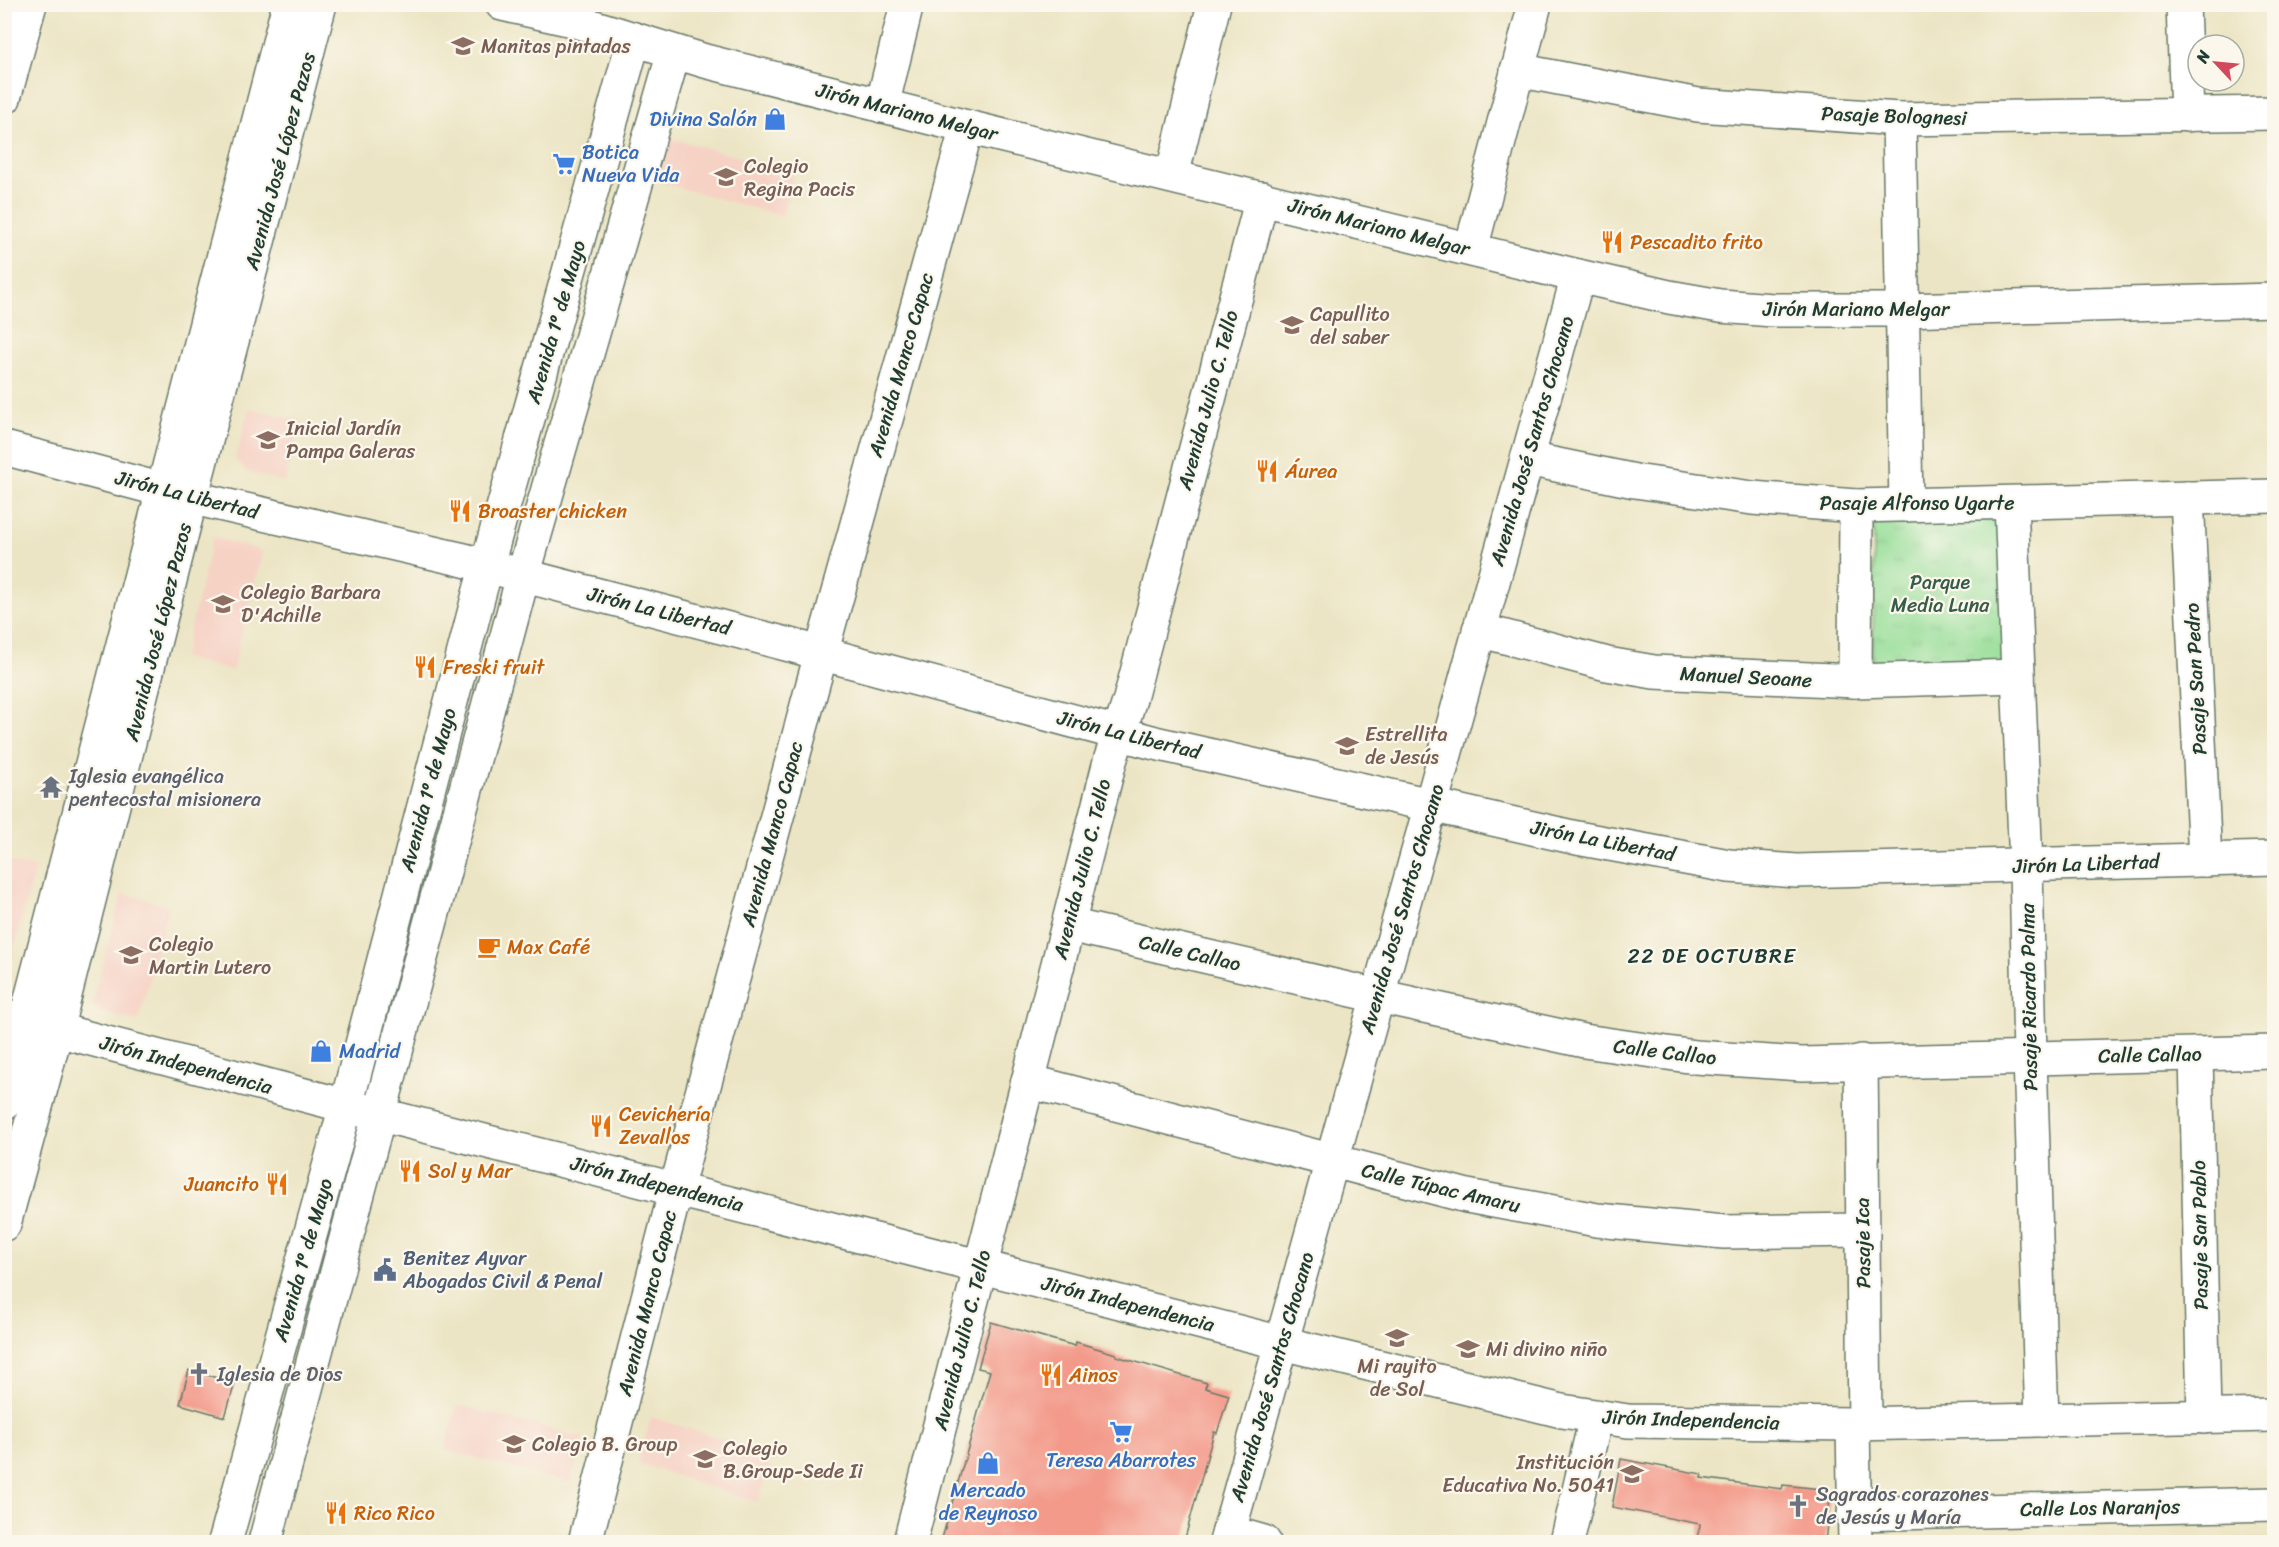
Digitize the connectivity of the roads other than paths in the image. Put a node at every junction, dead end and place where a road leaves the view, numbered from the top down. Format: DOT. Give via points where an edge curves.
graph roads {
  1 [pos="30,4"];
  2 [pos="289,4"];
  3 [pos="320,4"];
  4 [pos="502,4"];
  5 [pos="907,4"];
  6 [pos="1214,4"];
  7 [pos="1535,4"];
  8 [pos="2183,4"];
  9 [pos="599,16"];
  10 [pos="634,39"];
  11 [pos="674,51"];
  12 [pos="1518,70"];
  13 [pos="4,98"];
  14 [pos="882,106"];
  15 [pos="2274,113"];
  16 [pos="2187,115"];
  17 [pos="1899,119"];
  18 [pos="966,127"];
  19 [pos="1172,176"];
  20 [pos="1262,198"];
  21 [pos="1471,249"];
  22 [pos="1578,276"];
  23 [pos="2274,300"];
  24 [pos="1901,310"];
  25 [pos="4,448"];
  26 [pos="1528,459"];
  27 [pos="178,494"];
  28 [pos="2274,496"];
  29 [pos="2187,498"];
  30 [pos="2011,503"];
  31 [pos="1906,505"];
  32 [pos="1856,506"];
  33 [pos="487,566"];
  34 [pos="522,576"];
  35 [pos="1479,630"];
  36 [pos="821,654"];
  37 [pos="2018,676"];
  38 [pos="1855,681"];
  39 [pos="1118,734"];
  40 [pos="1432,804"];
  41 [pos="2274,858"];
  42 [pos="2205,860"];
  43 [pos="2026,866"];
  44 [pos="1069,925"];
  45 [pos="1378,996"];
  46 [pos="29,1022"];
  47 [pos="2274,1052"];
  48 [pos="2196,1054"];
  49 [pos="2030,1058"];
  50 [pos="1861,1062"];
  51 [pos="1028,1081"];
  52 [pos="4,1103"];
  53 [pos="346,1106"];
  54 [pos="380,1115"];
  55 [pos="1333,1162"];
  56 [pos="676,1189"];
  57 [pos="4,1224"];
  58 [pos="1863,1230"];
  59 [pos="981,1267"];
  60 [pos="1282,1343"];
  61 [pos="2274,1415"];
  62 [pos="2204,1417"];
  63 [pos="1596,1418"];
  64 [pos="2042,1420"];
  65 [pos="1859,1424"];
  66 [pos="2274,1504"];
  67 [pos="1855,1528"];
  68 [pos="1228,1537"];
  69 [pos="225,1542"];
  70 [pos="265,1542"];
  71 [pos="585,1542"];
  72 [pos="910,1542"];
  73 [pos="1264,1542"];
  74 [pos="1567,1542"];
  1 -- 13 [label="street"];
  2 -- 27 [label="street, Avenida José López Pazos"];
  3 -- 27 [label="street, Avenida José López Pazos"];
  4 -- 9 [label="street, Jirón Mariano Melgar" via="572,20"];
  5 -- 14 [label="street"];
  6 -- 19 [label="street"];
  7 -- 12 [label="street"];
  8 -- 16 [label="street"];
  9 -- 10 [label="street, Jirón Mariano Melgar"];
  10 -- 11 [label="street, Jirón Mariano Melgar"];
  10 -- 33 [label="street, Avenida 1º de Mayo"];
  11 -- 14 [label="street, Jirón Mariano Melgar"];
  11 -- 34 [label="street, Avenida 1º de Mayo"];
  12 -- 17 [label="street, Pasaje Bolognesi" via="1698,105"];
  12 -- 21 [label="street"];
  14 -- 18 [label="street, Jirón Mariano Melgar"];
  15 -- 16 [label="street, Pasaje Bolognesi"];
  16 -- 17 [label="street, Pasaje Bolognesi"];
  17 -- 24 [label="street"];
  18 -- 19 [label="street, Jirón Mariano Melgar"];
  18 -- 36 [label="street, Avenida Manco Capac"];
  19 -- 20 [label="street, Jirón Mariano Melgar"];
  20 -- 21 [label="street, Jirón Mariano Melgar"];
  20 -- 39 [label="street, Avenida Julio C. Tello"];
  21 -- 22 [label="street, Jirón Mariano Melgar"];
  22 -- 24 [label="street, Jirón Mariano Melgar" via="1720,306"];
  22 -- 26 [label="street, Avenida José Santos Chocano"];
  23 -- 24 [label="street, Jirón Mariano Melgar"];
  24 -- 31 [label="street"];
  25 -- 27 [label="street, Jirón La Libertad"];
  26 -- 32 [label="street, Pasaje Alfonso Ugarte" via="1635,482 1752,498"];
  26 -- 35 [label="street, Avenida José Santos Chocano"];
  27 -- 33 [label="street, Jirón La Libertad"];
  27 -- 46 [label="street, Avenida José López Pazos"];
  28 -- 29 [label="street, Pasaje Alfonso Ugarte"];
  29 -- 30 [label="street, Pasaje Alfonso Ugarte"];
  29 -- 42 [label="street, Pasaje San Pedro"];
  30 -- 31 [label="street, Pasaje Alfonso Ugarte"];
  30 -- 37 [label="street, Pasaje Ricardo Palma"];
  31 -- 32 [label="street, Pasaje Alfonso Ugarte"];
  32 -- 38 [label="street"];
  33 -- 34 [label="street, Jirón La Libertad"];
  33 -- 53 [label="street, Avenida 1º de Mayo"];
  34 -- 36 [label="street, Jirón La Libertad"];
  34 -- 54 [label="street, Avenida 1º de Mayo"];
  35 -- 38 [label="street, Manuel Seoane" via="1607,664 1654,672"];
  35 -- 40 [label="street, Avenida José Santos Chocano"];
  36 -- 39 [label="street, Jirón La Libertad"];
  36 -- 56 [label="street, Avenida Manco Capac"];
  37 -- 38 [label="street, Manuel Seoane"];
  37 -- 43 [label="street, Pasaje Ricardo Palma"];
  39 -- 40 [label="street, Jirón La Libertad"];
  39 -- 44 [label="street, Avenida Julio C. Tello"];
  40 -- 43 [label="street, Jirón La Libertad" via="1577,838 1729,866 1797,871"];
  40 -- 45 [label="street, Avenida José Santos Chocano"];
  41 -- 42 [label="street, Jirón La Libertad"];
  42 -- 43 [label="street, Jirón La Libertad"];
  43 -- 49 [label="street, Pasaje Ricardo Palma"];
  44 -- 45 [label="street, Calle Callao"];
  44 -- 51 [label="street, Avenida Julio C. Tello"];
  45 -- 50 [label="street, Calle Callao" via="1584,1041 1695,1057 1802,1064"];
  45 -- 55 [label="street, Avenida José Santos Chocano"];
  46 -- 52 [label="street, Avenida José López Pazos"];
  46 -- 53 [label="street, Jirón Independencia"];
  46 -- 57 [label="street, Avenida José López Pazos"];
  47 -- 48 [label="street, Calle Callao"];
  48 -- 49 [label="street, Calle Callao"];
  48 -- 62 [label="street, Pasaje San Pablo"];
  49 -- 50 [label="street, Calle Callao"];
  49 -- 64 [label="street, Pasaje Ricardo Palma"];
  50 -- 58 [label="street, Pasaje Ica"];
  51 -- 55 [label="street, Calle Túpac Amaru"];
  51 -- 59 [label="street, Avenida Julio C. Tello"];
  53 -- 54 [label="street, Jirón Independencia"];
  53 -- 69 [label="street, Avenida 1º de Mayo"];
  54 -- 56 [label="street, Jirón Independencia"];
  54 -- 70 [label="street, Avenida 1º de Mayo"];
  55 -- 58 [label="street, Calle Túpac Amaru" via="1467,1196 1597,1221 1724,1232"];
  55 -- 60 [label="street, Avenida José Santos Chocano"];
  56 -- 59 [label="street, Jirón Independencia"];
  56 -- 71 [label="street, Avenida Manco Capac"];
  58 -- 65 [label="street, Pasaje Ica"];
  59 -- 60 [label="street, Jirón Independencia"];
  59 -- 72 [label="street, Avenida Julio C. Tello"];
  60 -- 63 [label="street, Jirón Independencia"];
  60 -- 68 [label="street, Avenida José Santos Chocano"];
  61 -- 62 [label="street, Jirón Independencia"];
  62 -- 64 [label="street, Jirón Independencia"];
  63 -- 65 [label="street, Jirón Independencia"];
  63 -- 74 [label="street"];
  64 -- 65 [label="street, Jirón Independencia"];
  65 -- 67 [label="street, Pasaje Ica"];
  66 -- 67 [label="street, Calle Los Naranjos"];
  68 -- 73 [label="street"];
}
